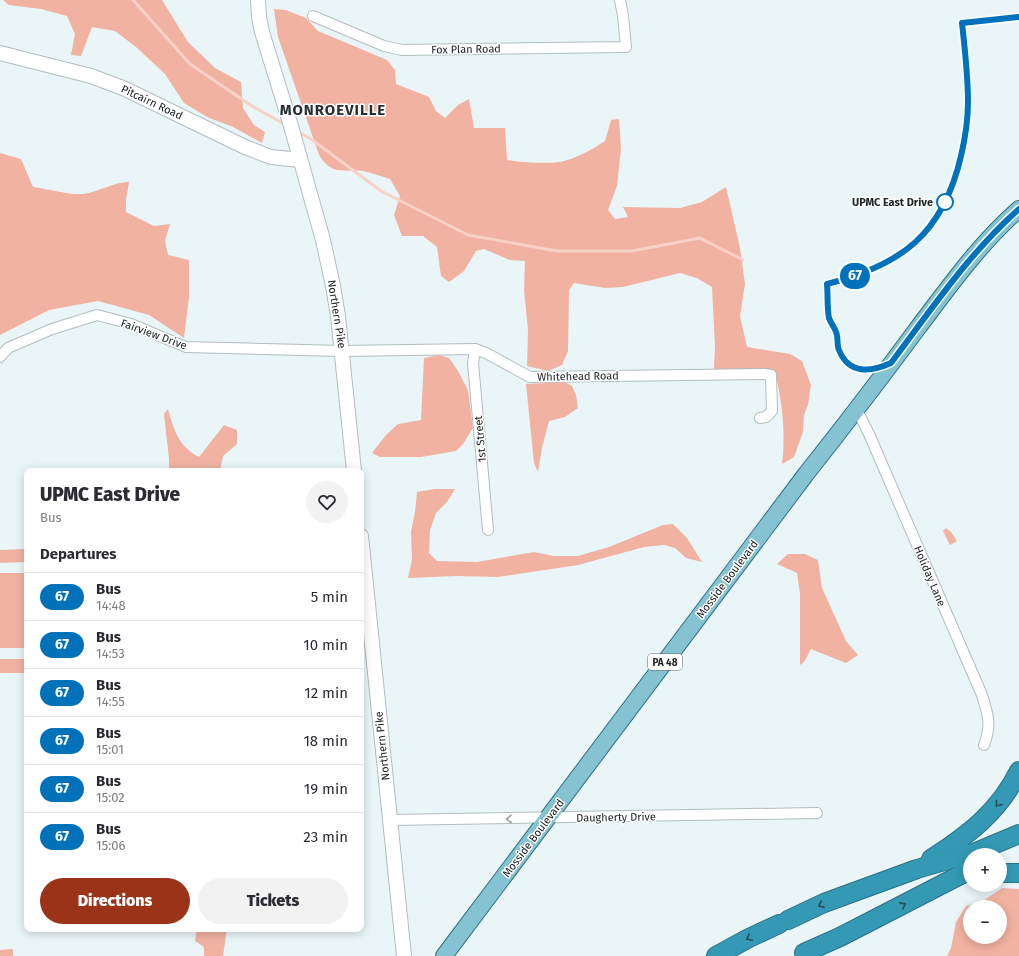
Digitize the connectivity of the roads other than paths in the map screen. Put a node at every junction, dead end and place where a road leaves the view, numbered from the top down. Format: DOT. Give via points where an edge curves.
graph roads {
  1 [pos="258,0"];
  2 [pos="620,0"];
  3 [pos="313,16"];
  4 [pos="0,53"];
  5 [pos="300,160"];
  6 [pos="1019,209"];
  7 [pos="475,349"];
  8 [pos="342,351"];
  9 [pos="0,357"];
  10 [pos="857,410"];
  11 [pos="760,418"];
  12 [pos="354,468"];
  13 [pos="488,530"];
  14 [pos="364,565"];
  15 [pos="984,745"];
  16 [pos="1019,771"];
  17 [pos="818,813"];
  18 [pos="548,818"];
  19 [pos="390,820"];
  20 [pos="1019,834"];
  21 [pos="1019,847"];
  22 [pos="1007,853"];
  23 [pos="917,869"];
  24 [pos="1007,873"];
  25 [pos="1019,873"];
  26 [pos="962,878"];
  27 [pos="804,953"];
  28 [pos="404,956"];
  29 [pos="444,956"];
  30 [pos="716,956"];
  1 -- 5 [label="main road, Northern Pike" via="262,32"];
  2 -- 3 [label="street, Fox Plan Road" via="626,47 402,50 384,46"];
  4 -- 5 [label="main road, Pitcairn Road" via="91,76 123,88 271,157"];
  5 -- 8 [label="main road, Northern Pike" via="323,240"];
  6 -- 10 [label="main road, Mosside Boulevard / PA 48" via="966,264"];
  7 -- 8 [label="street, Whitehead Road"];
  7 -- 11 [label="street, Whitehead Road" via="486,352 530,377 770,375 772,411 766,417"];
  7 -- 13 [label="street, 1st Street" via="472,363"];
  8 -- 9 [label="street, Fairview Drive" via="186,347 131,324 97,315 52,329 8,348"];
  8 -- 12 [label="main road, Northern Pike"];
  10 -- 15 [label="street, Holiday Lane" via="982,695 989,724 989,733"];
  10 -- 18 [label="main road, Mosside Boulevard / PA 48" via="806,474"];
  14 -- 19 [label="main road, Northern Pike"];
  16 -- 23 [label="highway, one-way" via="986,818 964,837"];
  17 -- 18 [label="street, Daugherty Drive"];
  18 -- 19 [label="street, Daugherty Drive, one-way"];
  18 -- 29 [label="main road, Mosside Boulevard / PA 48"];
  19 -- 28 [label="main road, Northern Pike"];
  20 -- 23 [label="highway" via="976,852"];
  21 -- 22 [label="highway"];
  23 -- 30 [label="highway, one-way" via="824,903"];
  24 -- 25 [label="highway"];
  27 -- 26 [label="highway, one-way"];
}
